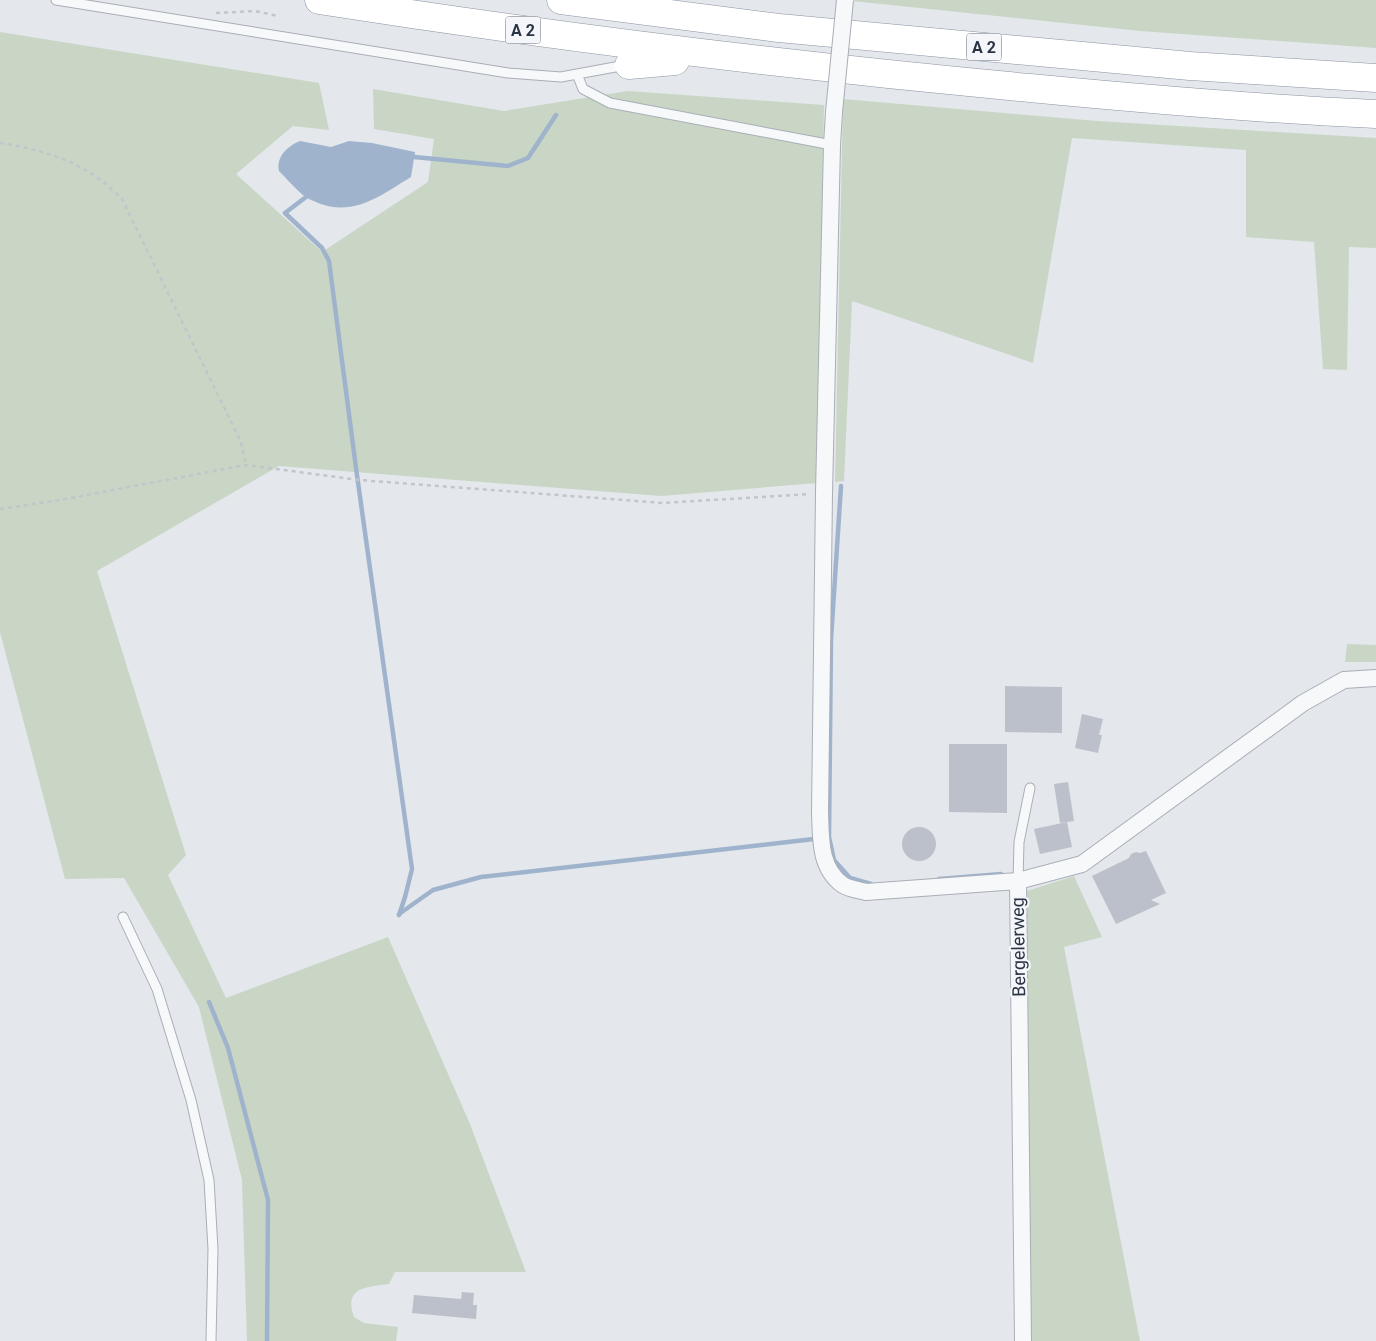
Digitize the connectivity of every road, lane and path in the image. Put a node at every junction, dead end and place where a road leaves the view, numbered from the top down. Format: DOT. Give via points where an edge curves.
graph roads {
  1 [pos="56,0"];
  2 [pos="319,0"];
  3 [pos="561,0"];
  4 [pos="692,0"];
  5 [pos="845,0"];
  6 [pos="216,13"];
  7 [pos="278,16"];
  8 [pos="779,28"];
  9 [pos="728,56"];
  10 [pos="629,65"];
  11 [pos="577,74"];
  12 [pos="1376,78"];
  13 [pos="1376,114"];
  14 [pos="0,143"];
  15 [pos="832,145"];
  16 [pos="246,465"];
  17 [pos="824,493"];
  18 [pos="0,509"];
  19 [pos="1376,678"];
  20 [pos="1030,788"];
  21 [pos="1018,881"];
  22 [pos="124,917"];
  23 [pos="211,1341"];
  24 [pos="1023,1341"];
  1 -- 11 [label="lane" via="508,73 561,77"];
  2 -- 9 [label="highway, A 2"];
  3 -- 8 [label="highway, A 2"];
  4 -- 8 [label="highway"];
  5 -- 15 [label="street, bridge"];
  6 -- 7 [label="path" via="255,12"];
  8 -- 12 [label="highway, A 2" via="1190,66"];
  9 -- 10 [label="highway"];
  9 -- 13 [label="highway, A 2" via="915,78 1093,94"];
  10 -- 11 [label="lane"];
  11 -- 15 [label="lane" via="583,89 610,103"];
  14 -- 16 [label="path" via="64,159 96,176 122,199 241,442"];
  15 -- 17 [label="street"];
  16 -- 17 [label="path" via="359,480 663,503"];
  16 -- 18 [label="path"];
  17 -- 21 [label="street" via="820,812 821,848 827,868 844,886 866,892"];
  19 -- 21 [label="street, Bergelerweg" via="1344,680 1303,703 1082,864"];
  20 -- 21 [label="lane" via="1019,842"];
  21 -- 24 [label="street, Bergelerweg"];
  22 -- 23 [label="lane" via="157,989 191,1100 209,1180 213,1249"];
}
